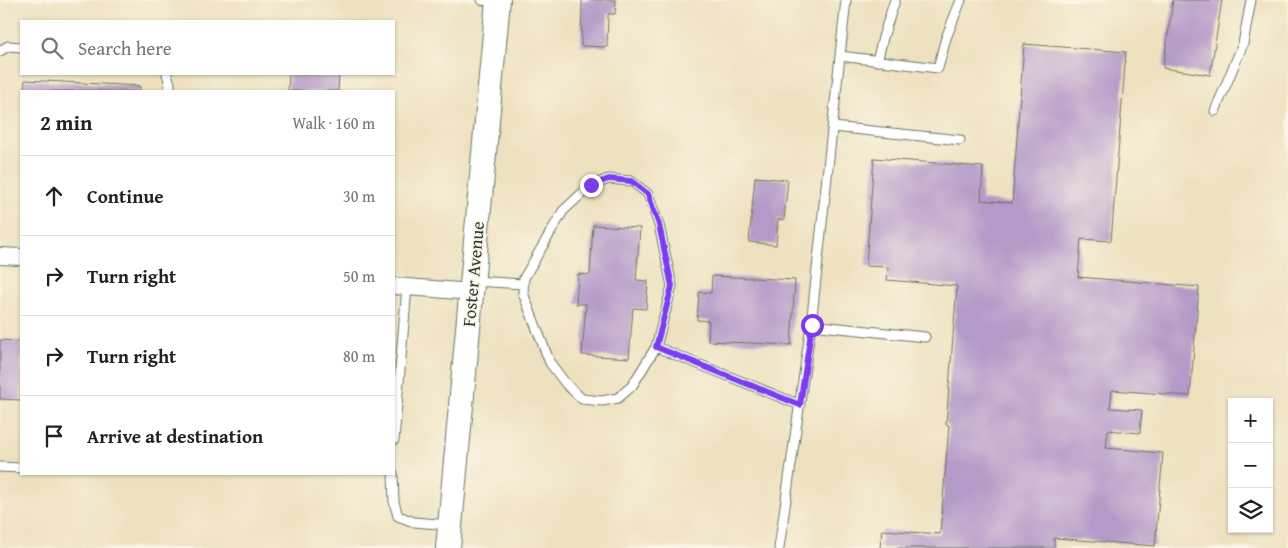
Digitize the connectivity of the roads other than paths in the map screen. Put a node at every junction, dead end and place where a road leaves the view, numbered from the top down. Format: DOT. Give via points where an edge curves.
graph roads {
  1 [pos="846,0"];
  2 [pos="895,0"];
  3 [pos="961,0"];
  4 [pos="1251,0"];
  5 [pos="493,1"];
  6 [pos="20,47"];
  7 [pos="0,51"];
  8 [pos="840,56"];
  9 [pos="877,61"];
  10 [pos="167,75"];
  11 [pos="169,90"];
  12 [pos="1215,111"];
  13 [pos="832,127"];
  14 [pos="960,140"];
  15 [pos="0,256"];
  16 [pos="20,257"];
  17 [pos="524,284"];
  18 [pos="400,287"];
  19 [pos="472,287"];
  20 [pos="812,325"];
  21 [pos="398,338"];
  22 [pos="925,338"];
  23 [pos="656,347"];
  24 [pos="800,405"];
  25 [pos="395,414"];
  26 [pos="0,467"];
  27 [pos="20,468"];
  28 [pos="393,475"];
  29 [pos="450,525"];
  30 [pos="448,548"];
  31 [pos="779,548"];
  1 -- 8 [label="lane"];
  2 -- 9 [label="lane"];
  3 -- 9 [label="lane" via="938,68"];
  4 -- 12 [label="lane" via="1243,44"];
  5 -- 19 [label="main road, Foster Avenue"];
  6 -- 7 [label="lane" via="8,46"];
  8 -- 9 [label="lane"];
  8 -- 13 [label="lane"];
  10 -- 11 [label="lane"];
  13 -- 14 [label="lane"];
  13 -- 20 [label="lane"];
  15 -- 16 [label="street"];
  17 -- 19 [label="lane"];
  17 -- 23 [label="lane" via="523,293 550,363 582,399 602,401 618,398 632,386"];
  17 -- 23 [label="lane" via="524,278 563,211 578,196 591,185 609,179 631,181 648,194 659,225 672,286"];
  18 -- 19 [label="street"];
  18 -- 21 [label="lane"];
  19 -- 29 [label="main road, Foster Avenue"];
  20 -- 22 [label="lane"];
  20 -- 24 [label="lane"];
  21 -- 25 [label="lane"];
  23 -- 24 [label="lane"];
  24 -- 31 [label="lane"];
  26 -- 27 [label="lane"];
  28 -- 29 [label="lane" via="398,516 414,522"];
  29 -- 30 [label="main road, Foster Avenue"];
}
